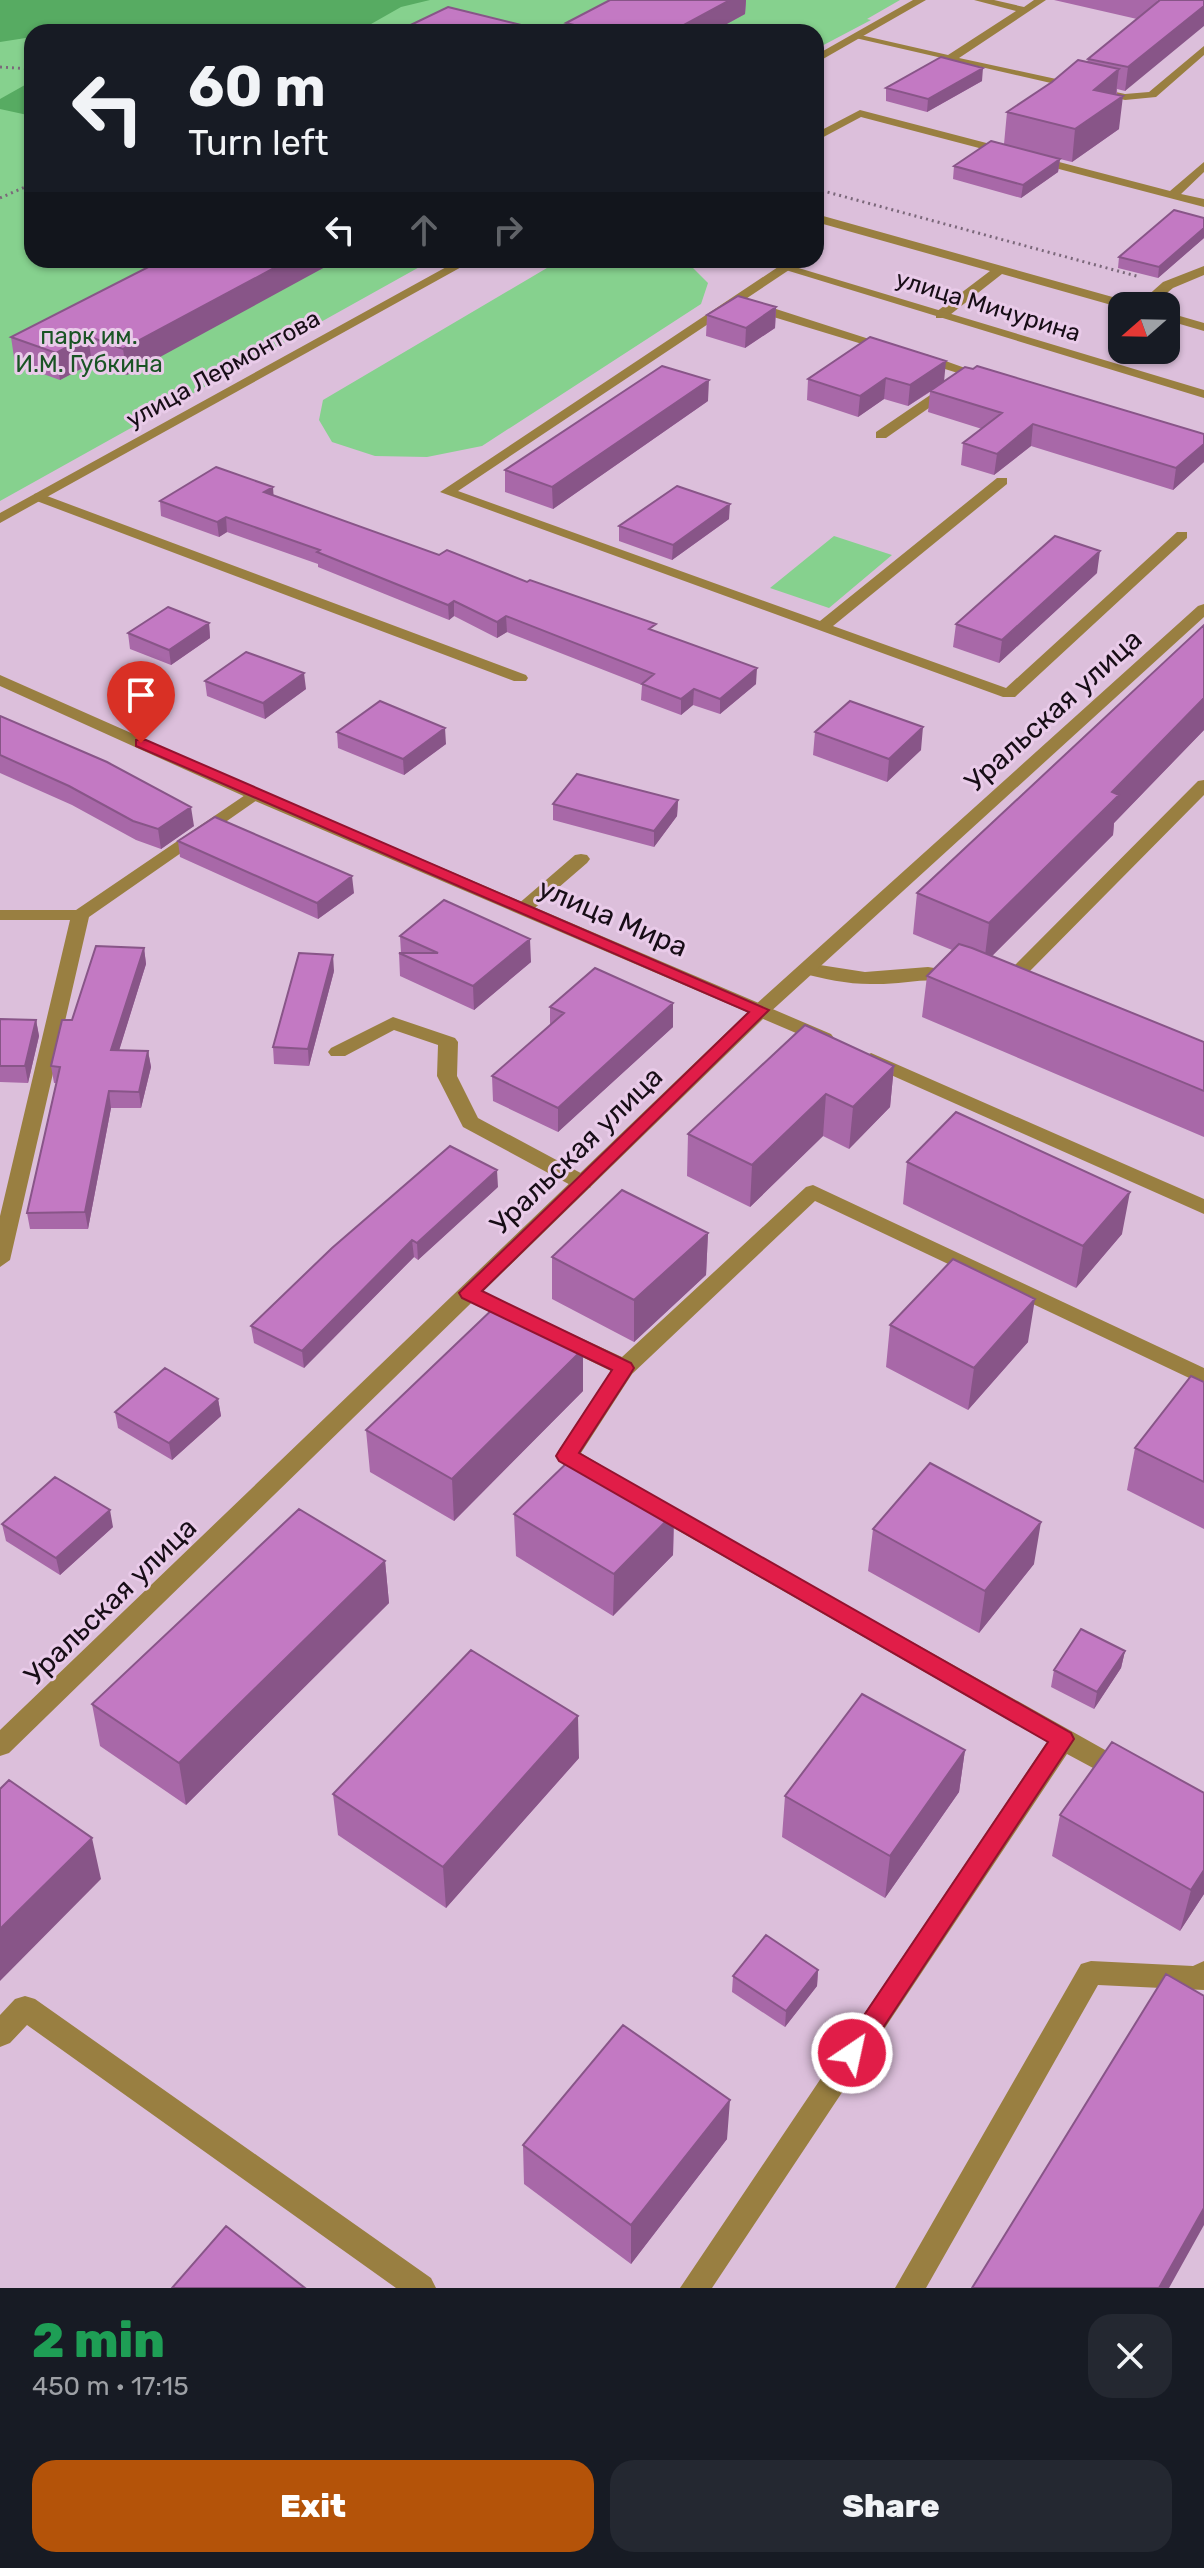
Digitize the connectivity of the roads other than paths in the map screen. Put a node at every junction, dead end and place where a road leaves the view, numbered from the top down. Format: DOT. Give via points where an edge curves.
graph roads {
  1 [pos="921,0"];
  2 [pos="979,0"];
  3 [pos="1041,0"];
  4 [pos="1025,10"];
  5 [pos="856,37"];
  6 [pos="1204,49"];
  7 [pos="824,55"];
  8 [pos="950,59"];
  9 [pos="824,133"];
  10 [pos="1204,166"];
  11 [pos="1172,195"];
  12 [pos="1204,203"];
  13 [pos="824,220"];
  14 [pos="454,268"];
  15 [pos="786,268"];
  16 [pos="999,270"];
  17 [pos="1204,270"];
  18 [pos="1160,292"];
  19 [pos="1108,300"];
  20 [pos="736,301"];
  21 [pos="941,315"];
  22 [pos="1180,320"];
  23 [pos="1204,327"];
  24 [pos="898,350"];
  25 [pos="913,355"];
  26 [pos="1204,394"];
  27 [pos="881,435"];
  28 [pos="1002,481"];
  29 [pos="39,497"];
  30 [pos="0,519"];
  31 [pos="1182,535"];
  32 [pos="1204,609"];
  33 [pos="822,627"];
  34 [pos="520,678"];
  35 [pos="0,680"];
  36 [pos="1204,785"];
  37 [pos="254,794"];
  38 [pos="581,859"];
  39 [pos="523,909"];
  40 [pos="0,915"];
  41 [pos="80,915"];
  42 [pos="807,969"];
  43 [pos="973,981"];
  44 [pos="1043,990"];
  45 [pos="761,1010"];
  46 [pos="338,1052"];
  47 [pos="583,1183"];
  48 [pos="1204,1207"];
  49 [pos="0,1260"];
  50 [pos="469,1293"];
  51 [pos="624,1368"];
  52 [pos="1204,1377"];
  53 [pos="608,1480"];
  54 [pos="635,1495"];
  55 [pos="1063,1739"];
  56 [pos="0,1746"];
  57 [pos="1140,1783"];
  58 [pos="1204,1973"];
  59 [pos="0,2034"];
  60 [pos="421,2288"];
  61 [pos="695,2288"];
  62 [pos="910,2288"];
  1 -- 5 [label="street"];
  2 -- 4 [label="street"];
  3 -- 4 [label="street"];
  4 -- 8 [label="street"];
  5 -- 7 [label="street"];
  5 -- 8 [label="street"];
  6 -- 8 [label="street" via="1152,95 1125,97"];
  9 -- 11 [label="street" via="860,113"];
  10 -- 11 [label="street"];
  11 -- 12 [label="street"];
  13 -- 16 [label="street"];
  14 -- 29 [label="street, улица Лермонтова"];
  15 -- 20 [label="street"];
  15 -- 21 [label="street, улица Мичурина"];
  16 -- 19 [label="street"];
  16 -- 21 [label="street"];
  17 -- 18 [label="street"];
  20 -- 24 [label="street"];
  20 -- 33 [label="street" via="447,492"];
  21 -- 26 [label="street, улица Мичурина"];
  22 -- 23 [label="street"];
  25 -- 27 [label="street" via="972,373"];
  28 -- 33 [label="street"];
  29 -- 30 [label="street, улица Лермонтова"];
  29 -- 34 [label="street"];
  31 -- 33 [label="street" via="1009,694"];
  32 -- 42 [label="street, Уральская улица"];
  35 -- 37 [label="street, улица Мира"];
  36 -- 44 [label="street" via="1007,978"];
  37 -- 39 [label="street, улица Мира"];
  37 -- 41 [label="street"];
  38 -- 39 [label="street"];
  39 -- 45 [label="street, улица Мира"];
  40 -- 41 [label="street"];
  41 -- 49 [label="street"];
  42 -- 43 [label="street" via="884,978 930,969"];
  42 -- 45 [label="street, Уральская улица"];
  45 -- 47 [label="street, Уральская улица"];
  45 -- 48 [label="street, улица Мира"];
  46 -- 47 [label="street" via="393,1023 448,1042 447,1076 470,1122"];
  47 -- 50 [label="street, Уральская улица"];
  50 -- 51 [label="street"];
  50 -- 56 [label="street, Уральская улица"];
  51 -- 52 [label="street" via="813,1192"];
  51 -- 53 [label="street" via="567,1456"];
  54 -- 55 [label="street"];
  55 -- 57 [label="street"];
  55 -- 61 [label="street"];
  58 -- 62 [label="street" via="1200,1979 1091,1973"];
  59 -- 60 [label="street" via="25,2008"];
}
